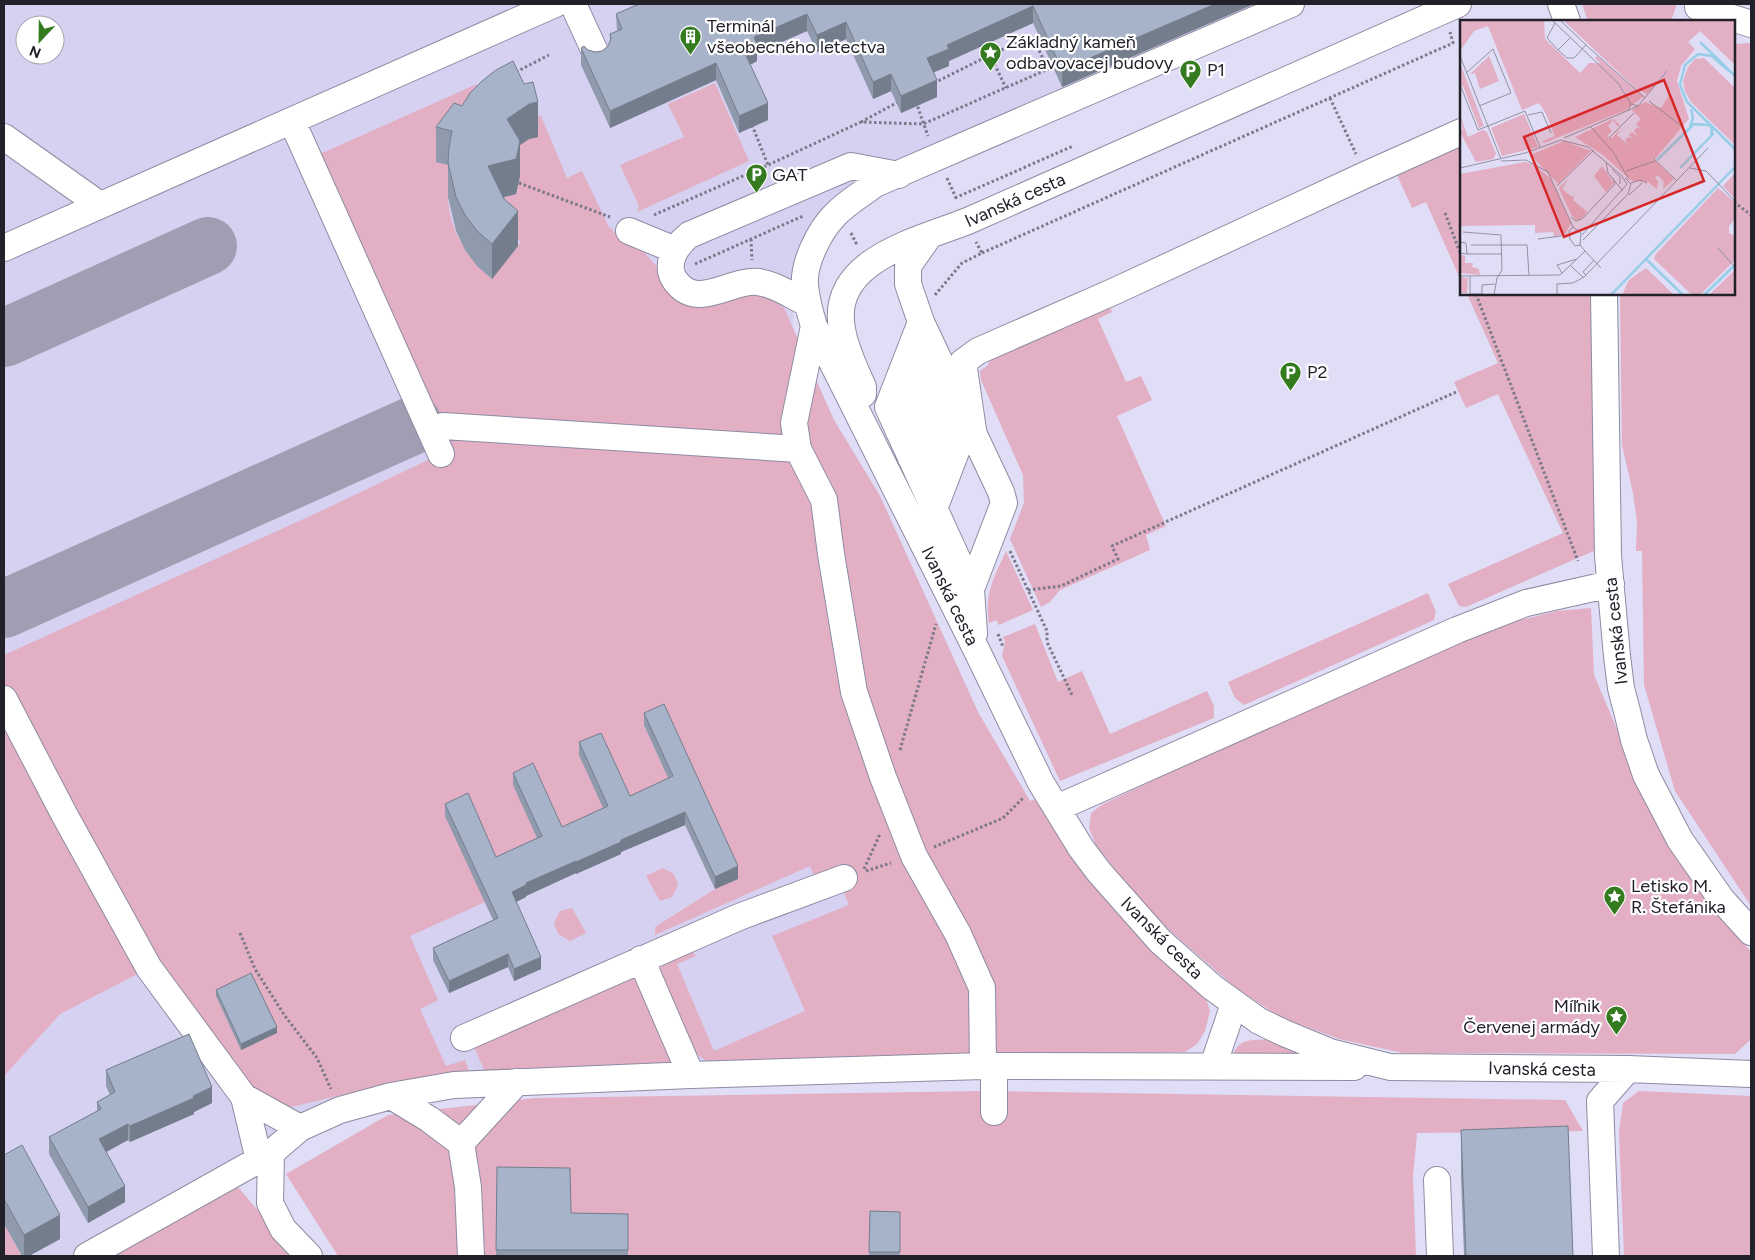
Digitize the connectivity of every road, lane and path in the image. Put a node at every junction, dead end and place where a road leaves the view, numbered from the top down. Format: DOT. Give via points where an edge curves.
graph roads {
  1 [pos="555,4"];
  2 [pos="573,4"];
  3 [pos="1291,4"];
  4 [pos="1561,4"];
  5 [pos="1450,7"];
  6 [pos="1696,11"];
  7 [pos="1567,20"];
  8 [pos="1734,20"];
  9 [pos="1735,20"];
  10 [pos="1751,24"];
  11 [pos="596,54"];
  12 [pos="548,55"];
  13 [pos="990,55"];
  14 [pos="1053,67"];
  15 [pos="1048,69"];
  16 [pos="514,73"];
  17 [pos="930,85"];
  18 [pos="1006,88"];
  19 [pos="904,99"];
  20 [pos="750,119"];
  21 [pos="292,121"];
  22 [pos="861,122"];
  23 [pos="1460,132"];
  24 [pos="4,137"];
  25 [pos="1077,144"];
  26 [pos="768,165"];
  27 [pos="899,175"];
  28 [pos="518,183"];
  29 [pos="947,202"];
  30 [pos="1735,203"];
  31 [pos="100,205"];
  32 [pos="675,206"];
  33 [pos="840,210"];
  34 [pos="1445,213"];
  35 [pos="805,215"];
  36 [pos="1751,215"];
  37 [pos="651,216"];
  38 [pos="621,225"];
  39 [pos="929,236"];
  40 [pos="751,239"];
  41 [pos="863,239"];
  42 [pos="4,248"];
  43 [pos="1460,252"];
  44 [pos="678,253"];
  45 [pos="982,253"];
  46 [pos="701,262"];
  47 [pos="752,268"];
  48 [pos="704,269"];
  49 [pos="1476,295"];
  50 [pos="1604,295"];
  51 [pos="810,315"];
  52 [pos="921,322"];
  53 [pos="932,346"];
  54 [pos="945,372"];
  55 [pos="1456,392"];
  56 [pos="957,396"];
  57 [pos="971,425"];
  58 [pos="443,426"];
  59 [pos="865,426"];
  60 [pos="899,432"];
  61 [pos="798,449"];
  62 [pos="441,454"];
  63 [pos="911,458"];
  64 [pos="923,483"];
  65 [pos="934,509"];
  66 [pos="1009,550"];
  67 [pos="1578,560"];
  68 [pos="1610,584"];
  69 [pos="971,589"];
  70 [pos="1028,590"];
  71 [pos="938,617"];
  72 [pos="975,647"];
  73 [pos="1073,697"];
  74 [pos="4,699"];
  75 [pos="883,777"];
  76 [pos="1026,794"];
  77 [pos="894,803"];
  78 [pos="1057,808"];
  79 [pos="932,848"];
  80 [pos="898,861"];
  81 [pos="844,878"];
  82 [pos="1751,932"];
  83 [pos="240,933"];
  84 [pos="641,959"];
  85 [pos="1234,1004"];
  86 [pos="464,1038"];
  87 [pos="1751,1059"];
  88 [pos="989,1066"];
  89 [pos="1213,1066"];
  90 [pos="1390,1067"];
  91 [pos="1559,1069"];
  92 [pos="1628,1069"];
  93 [pos="1739,1073"];
  94 [pos="692,1075"];
  95 [pos="517,1082"];
  96 [pos="390,1096"];
  97 [pos="244,1097"];
  98 [pos="1600,1101"];
  99 [pos="340,1110"];
  100 [pos="994,1112"];
  101 [pos="300,1128"];
  102 [pos="461,1143"];
  103 [pos="265,1156"];
  104 [pos="1437,1180"];
  105 [pos="87,1256"];
  106 [pos="309,1256"];
  107 [pos="471,1256"];
  108 [pos="1440,1256"];
  109 [pos="1606,1256"];
  1 -- 21 [label="street"];
  2 -- 11 [label="street"];
  3 -- 27 [label="street"];
  4 -- 7 [label="street"];
  5 -- 39 [label="street, Ivanská cesta"];
  5 -- 45 [label="path" via="1454,43"];
  6 -- 8 [label="street"];
  9 -- 10 [label="street"];
  12 -- 16 [label="path"];
  13 -- 15 [label="path" via="1032,36"];
  13 -- 17 [label="path"];
  13 -- 18 [label="path"];
  14 -- 15 [label="path"];
  15 -- 18 [label="path"];
  18 -- 22 [label="path" via="923,124"];
  19 -- 22 [label="path"];
  20 -- 26 [label="path"];
  21 -- 31 [label="street"];
  21 -- 62 [label="street"];
  22 -- 26 [label="path"];
  23 -- 57 [label="street" via="978,351 963,362"];
  24 -- 31 [label="street"];
  25 -- 29 [label="path"];
  26 -- 32 [label="path"];
  27 -- 33 [label="street" via="875,184"];
  27 -- 44 [label="street" via="851,166"];
  28 -- 38 [label="path"];
  30 -- 36 [label="path"];
  31 -- 42 [label="street"];
  32 -- 37 [label="path"];
  32 -- 44 [label="path"];
  33 -- 41 [label="path" via="856,243"];
  33 -- 51 [label="street" via="817,239 809,259 804,282"];
  34 -- 43 [label="path"];
  35 -- 40 [label="path"];
  38 -- 44 [label="street"];
  39 -- 52 [label="street" via="908,266 908,284"];
  39 -- 59 [label="street, Ivanská cesta" via="892,250 863,268 854,278 842,304 842,330 863,388"];
  40 -- 46 [label="path"];
  40 -- 47 [label="path"];
  44 -- 46 [label="path"];
  44 -- 46 [label="path"];
  44 -- 51 [label="street" via="682,289 690,294 707,294 756,281 774,287"];
  46 -- 48 [label="path"];
  49 -- 67 [label="path"];
  50 -- 68 [label="street, Ivanská cesta"];
  51 -- 59 [label="street"];
  51 -- 61 [label="street" via="794,423"];
  52 -- 53 [label="street"];
  52 -- 60 [label="street" via="888,407"];
  53 -- 54 [label="street"];
  53 -- 60 [label="street"];
  54 -- 56 [label="street"];
  54 -- 63 [label="street"];
  55 -- 70 [label="path" via="1112,546 1118,560 1061,586"];
  56 -- 57 [label="street"];
  56 -- 64 [label="street"];
  57 -- 65 [label="street"];
  57 -- 69 [label="street" via="1004,503"];
  58 -- 61 [label="street"];
  59 -- 72 [label="street, Ivanská cesta"];
  60 -- 63 [label="street"];
  61 -- 75 [label="street" via="824,500 854,692"];
  63 -- 64 [label="street"];
  64 -- 65 [label="street"];
  65 -- 69 [label="street"];
  66 -- 70 [label="path"];
  68 -- 78 [label="street" via="1526,604 1457,630"];
  68 -- 82 [label="street, Ivanská cesta" via="1621,688 1646,775 1680,840 1722,900"];
  69 -- 72 [label="street"];
  70 -- 73 [label="path" via="1047,631 1047,642"];
  71 -- 75 [label="path" via="894,768"];
  72 -- 78 [label="street, Ivanská cesta" via="1041,783"];
  74 -- 97 [label="street" via="149,968"];
  75 -- 77 [label="street"];
  76 -- 79 [label="path" via="1003,818"];
  77 -- 80 [label="path" via="863,872"];
  77 -- 88 [label="street" via="914,856 958,934 982,988"];
  78 -- 85 [label="street, Ivanská cesta" via="1081,848 1137,916 1187,966"];
  81 -- 84 [label="street" via="739,916"];
  83 -- 99 [label="path" via="255,968 285,1016 317,1058"];
  84 -- 86 [label="street"];
  84 -- 94 [label="street"];
  85 -- 89 [label="street"];
  85 -- 90 [label="street, Ivanská cesta" via="1259,1021 1330,1052"];
  87 -- 93 [label="street, Ivanská cesta"];
  88 -- 89 [label="street"];
  88 -- 94 [label="street"];
  88 -- 100 [label="street"];
  89 -- 90 [label="street"];
  90 -- 91 [label="street, Ivanská cesta"];
  91 -- 92 [label="street, Ivanská cesta"];
  91 -- 98 [label="street"];
  92 -- 93 [label="street, Ivanská cesta"];
  92 -- 98 [label="street"];
  94 -- 95 [label="street"];
  95 -- 96 [label="street" via="454,1086"];
  95 -- 102 [label="street"];
  96 -- 99 [label="street"];
  96 -- 102 [label="street"];
  97 -- 101 [label="street"];
  97 -- 103 [label="street"];
  98 -- 109 [label="street"];
  99 -- 101 [label="street"];
  101 -- 103 [label="street"];
  102 -- 107 [label="street" via="468,1186"];
  103 -- 105 [label="street"];
  103 -- 106 [label="street" via="270,1203 283,1229"];
  104 -- 108 [label="street"];
}
